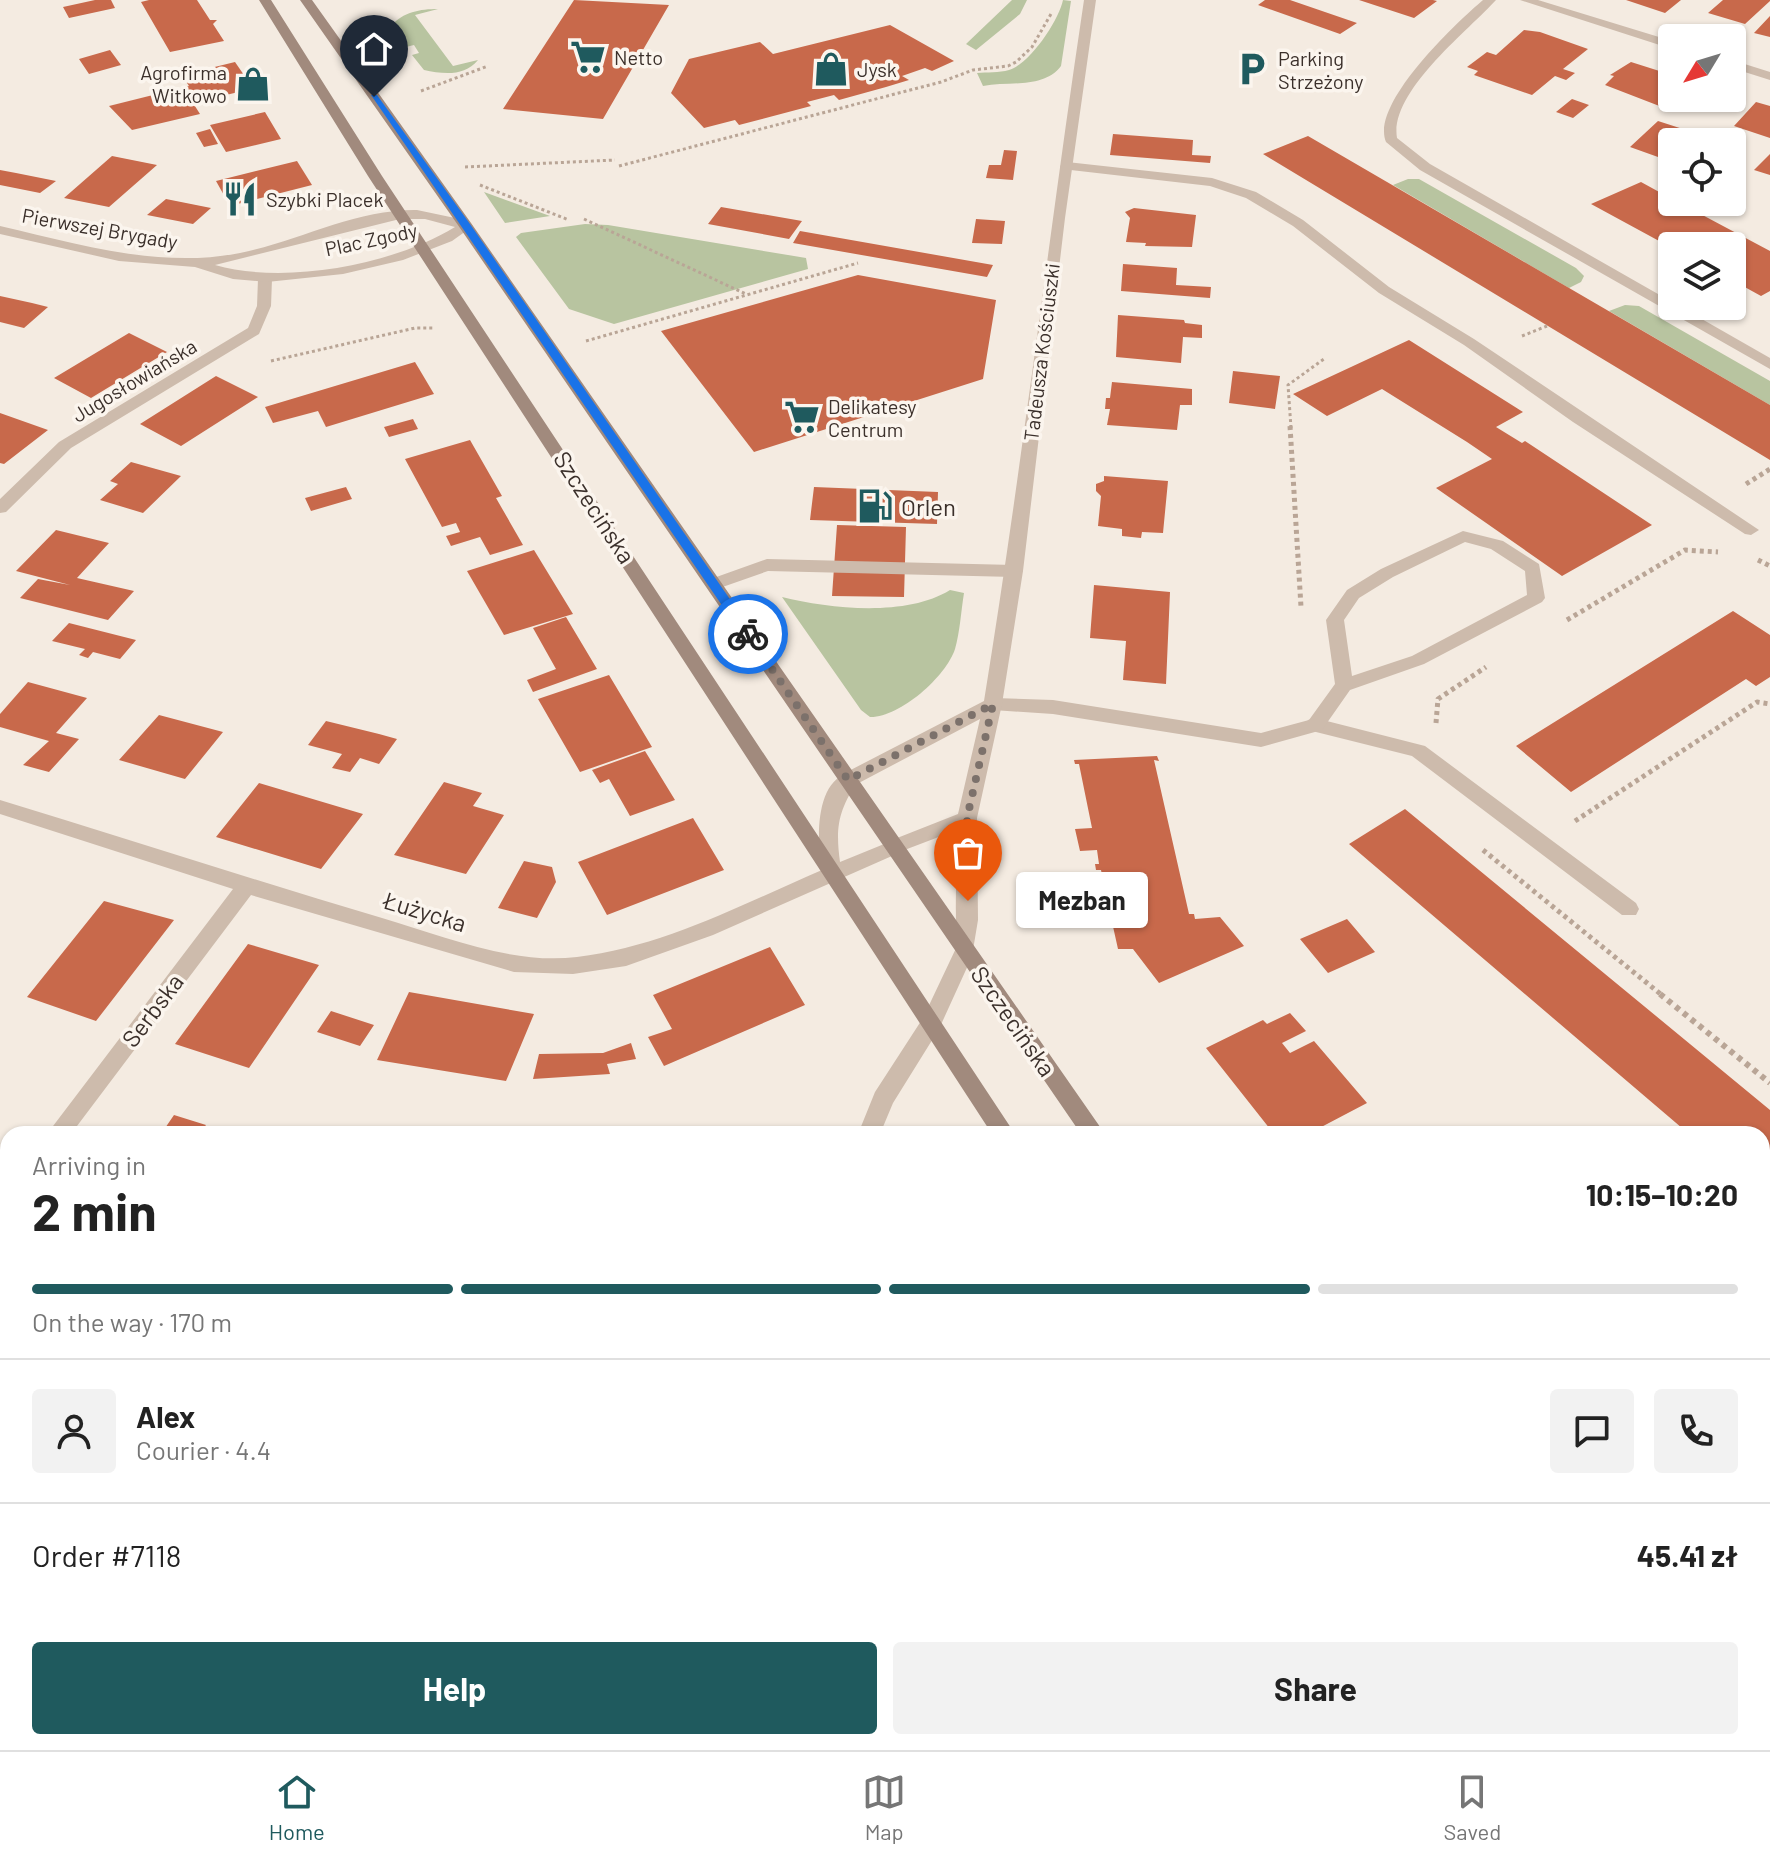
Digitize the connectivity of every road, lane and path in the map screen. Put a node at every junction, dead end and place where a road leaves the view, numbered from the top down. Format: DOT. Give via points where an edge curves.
graph roads {
  1 [pos="265,0"];
  2 [pos="306,0"];
  3 [pos="1090,0"];
  4 [pos="1490,0"];
  5 [pos="1526,0"];
  6 [pos="1052,13"];
  7 [pos="1658,41"];
  8 [pos="488,66"];
  9 [pos="1746,68"];
  10 [pos="1770,76"];
  11 [pos="421,91"];
  12 [pos="615,160"];
  13 [pos="619,166"];
  14 [pos="1067,166"];
  15 [pos="454,167"];
  16 [pos="474,182"];
  17 [pos="400,215"];
  18 [pos="584,219"];
  19 [pos="569,220"];
  20 [pos="466,226"];
  21 [pos="0,230"];
  22 [pos="423,250"];
  23 [pos="193,263"];
  24 [pos="858,263"];
  25 [pos="265,279"];
  26 [pos="747,295"];
  27 [pos="1547,326"];
  28 [pos="443,328"];
  29 [pos="1512,341"];
  30 [pos="583,342"];
  31 [pos="1324,359"];
  32 [pos="265,360"];
  33 [pos="1770,364"];
  34 [pos="1770,469"];
  35 [pos="1746,484"];
  36 [pos="0,508"];
  37 [pos="1751,530"];
  38 [pos="1729,552"];
  39 [pos="1757,559"];
  40 [pos="1770,566"];
  41 [pos="1014,571"];
  42 [pos="714,584"];
  43 [pos="1301,619"];
  44 [pos="1562,622"];
  45 [pos="1494,663"];
  46 [pos="1344,685"];
  47 [pos="993,704"];
  48 [pos="1770,704"];
  49 [pos="1315,725"];
  50 [pos="1418,751"];
  51 [pos="848,780"];
  52 [pos="0,807"];
  53 [pos="967,818"];
  54 [pos="1570,824"];
  55 [pos="1474,842"];
  56 [pos="894,847"];
  57 [pos="832,873"];
  58 [pos="247,886"];
  59 [pos="1629,909"];
  60 [pos="965,950"];
  61 [pos="931,1023"];
  62 [pos="1770,1083"];
  63 [pos="64,1126"];
  64 [pos="872,1126"];
  65 [pos="999,1126"];
  66 [pos="1088,1126"];
  1 -- 17 [label="main road, Szczecińska"];
  2 -- 20 [label="main road, Szczecińska"];
  3 -- 14 [label="street, Tadeusza Kościuszki"];
  4 -- 33 [label="street" via="1407,91 1388,124 1391,139 1425,167"];
  5 -- 7 [label="street"];
  6 -- 13 [label="path" via="1032,47 1008,66 973,70"];
  8 -- 11 [label="path"];
  9 -- 10 [label="street"];
  12 -- 15 [label="path"];
  14 -- 37 [label="street" via="1212,182 1251,195 1298,223 1384,290"];
  14 -- 41 [label="street, Tadeusza Kościuszki"];
  16 -- 19 [label="path"];
  17 -- 20 [label="street, Plac Zgody"];
  17 -- 22 [label="main road, Szczecińska"];
  17 -- 23 [label="street, Plac Zgody"];
  18 -- 26 [label="path"];
  20 -- 22 [label="street, Plac Zgody"];
  20 -- 42 [label="main road, Szczecińska"];
  21 -- 23 [label="street, Pierwszej Brygady" via="136,258"];
  22 -- 25 [label="street, Plac Zgody" via="359,266"];
  22 -- 57 [label="main road, Szczecińska"];
  23 -- 25 [label="street, Plac Zgody"];
  24 -- 26 [label="path"];
  25 -- 36 [label="street, Jugosłowiańska" via="267,298 254,331 65,445"];
  26 -- 30 [label="path"];
  27 -- 29 [label="path"];
  28 -- 32 [label="path" via="415,328 286,360"];
  31 -- 43 [label="path" via="1288,385"];
  34 -- 35 [label="path"];
  38 -- 44 [label="path" via="1685,550"];
  39 -- 40 [label="path"];
  41 -- 42 [label="street" via="767,565"];
  41 -- 47 [label="street, Tadeusza Kościuszki"];
  42 -- 51 [label="main road, Szczecińska"];
  45 -- 50 [label="path" via="1438,699 1435,740"];
  46 -- 46 [label="street" via="1335,620 1353,594 1463,536 1497,545 1533,568 1536,598 1418,660"];
  46 -- 49 [label="street"];
  47 -- 49 [label="street" via="1053,707 1261,740"];
  47 -- 51 [label="street"];
  47 -- 53 [label="street, Tadeusza Kościuszki"];
  48 -- 54 [label="path" via="1757,702"];
  49 -- 50 [label="street"];
  50 -- 59 [label="street"];
  51 -- 56 [label="main road, Szczecińska"];
  51 -- 57 [label="street" via="827,816"];
  52 -- 58 [label="street, Łużycka"];
  53 -- 56 [label="street"];
  53 -- 60 [label="street, Tadeusza Kościuszki"];
  55 -- 62 [label="path"];
  56 -- 57 [label="street, Łużycka"];
  56 -- 60 [label="main road, Szczecińska"];
  57 -- 58 [label="street, Łużycka" via="626,958 573,966 514,964"];
  57 -- 61 [label="main road, Szczecińska"];
  58 -- 63 [label="street, Serbska"];
  60 -- 61 [label="street"];
  60 -- 66 [label="main road, Szczecińska"];
  61 -- 64 [label="street" via="883,1099"];
  61 -- 65 [label="main road, Szczecińska"];
}
